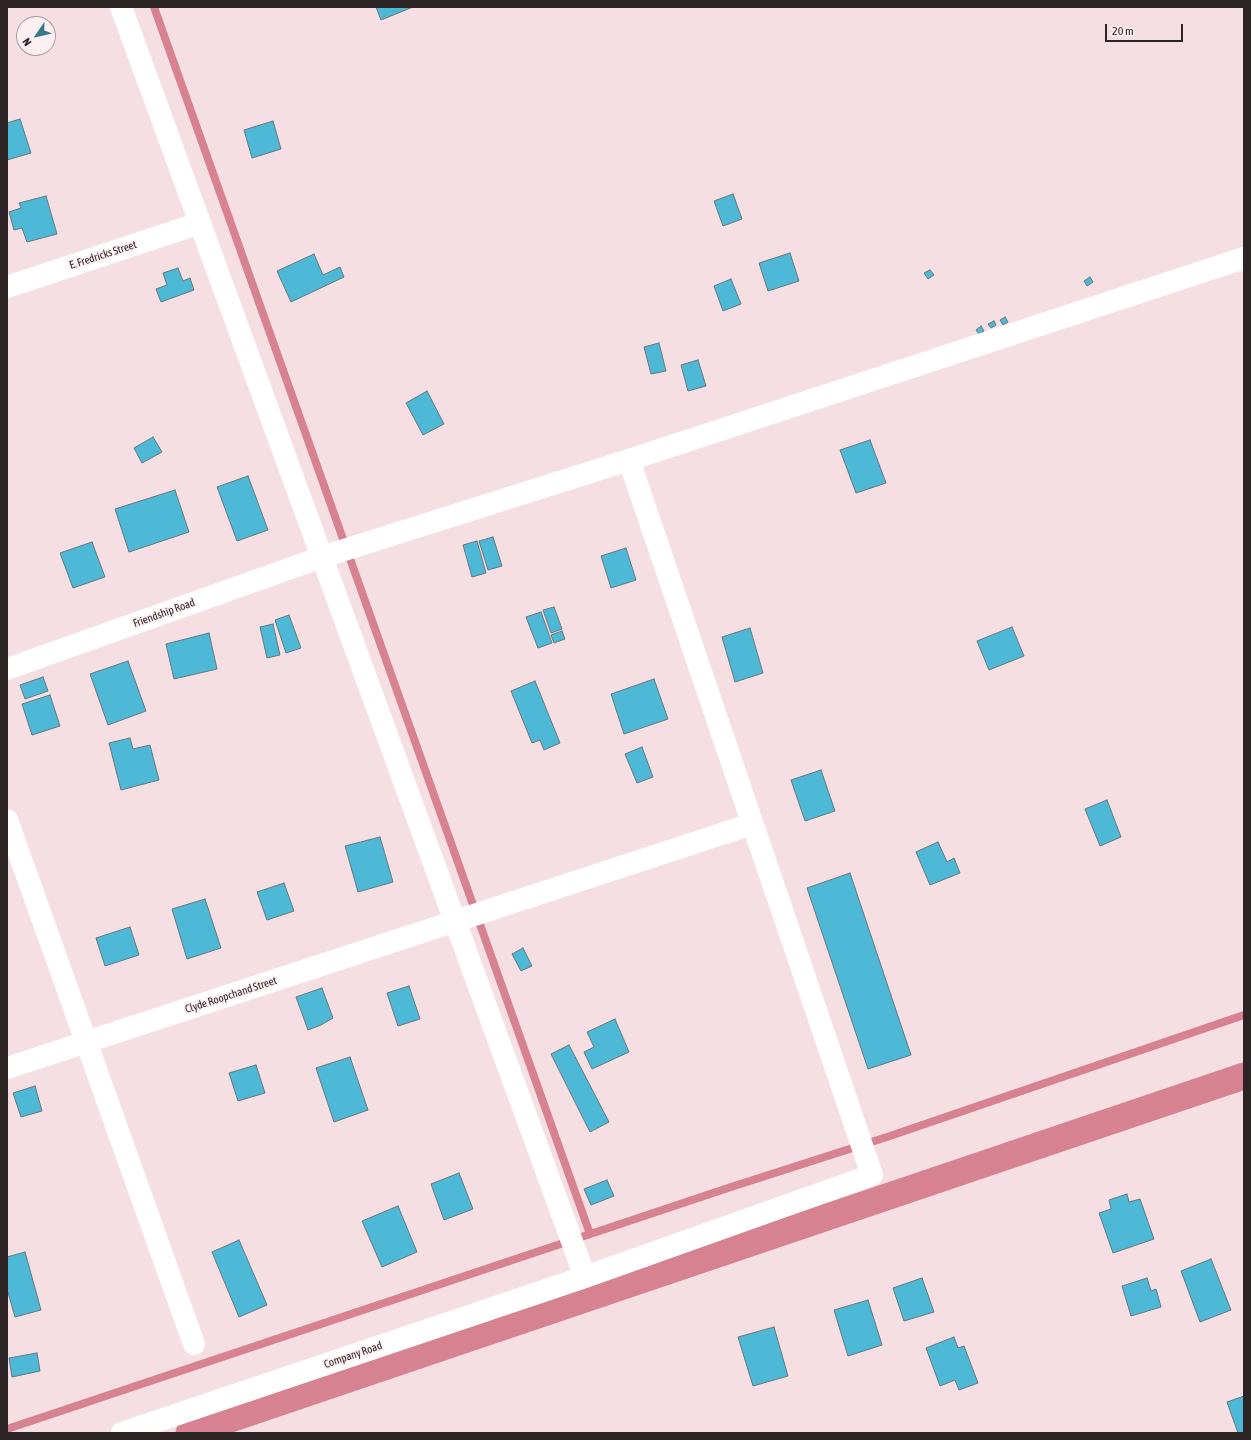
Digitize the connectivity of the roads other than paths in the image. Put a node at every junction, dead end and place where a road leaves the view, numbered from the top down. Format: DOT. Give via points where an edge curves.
graph roads {
  1 [pos="121,7"];
  2 [pos="200,223"];
  3 [pos="1244,258"];
  4 [pos="7,287"];
  5 [pos="629,460"];
  6 [pos="322,557"];
  7 [pos="7,669"];
  8 [pos="7,820"];
  9 [pos="752,824"];
  10 [pos="455,922"];
  11 [pos="86,1042"];
  12 [pos="7,1068"];
  13 [pos="585,1277"];
  14 [pos="194,1344"];
  15 [pos="122,1433"];
  1 -- 2 [label="street"];
  2 -- 4 [label="street, E. Fredricks Street"];
  2 -- 6 [label="street"];
  3 -- 5 [label="street, Friendship Road"];
  5 -- 6 [label="street, Friendship Road"];
  5 -- 9 [label="street"];
  6 -- 7 [label="street, Friendship Road"];
  6 -- 10 [label="street"];
  8 -- 11 [label="street"];
  9 -- 10 [label="street, Clyde Roopchand Street"];
  9 -- 13 [label="street, Company Road" via="872,1175"];
  10 -- 11 [label="street, Clyde Roopchand Street"];
  10 -- 13 [label="street"];
  11 -- 12 [label="street, Clyde Roopchand Street"];
  11 -- 14 [label="street"];
  13 -- 15 [label="street, Company Road"];
}
